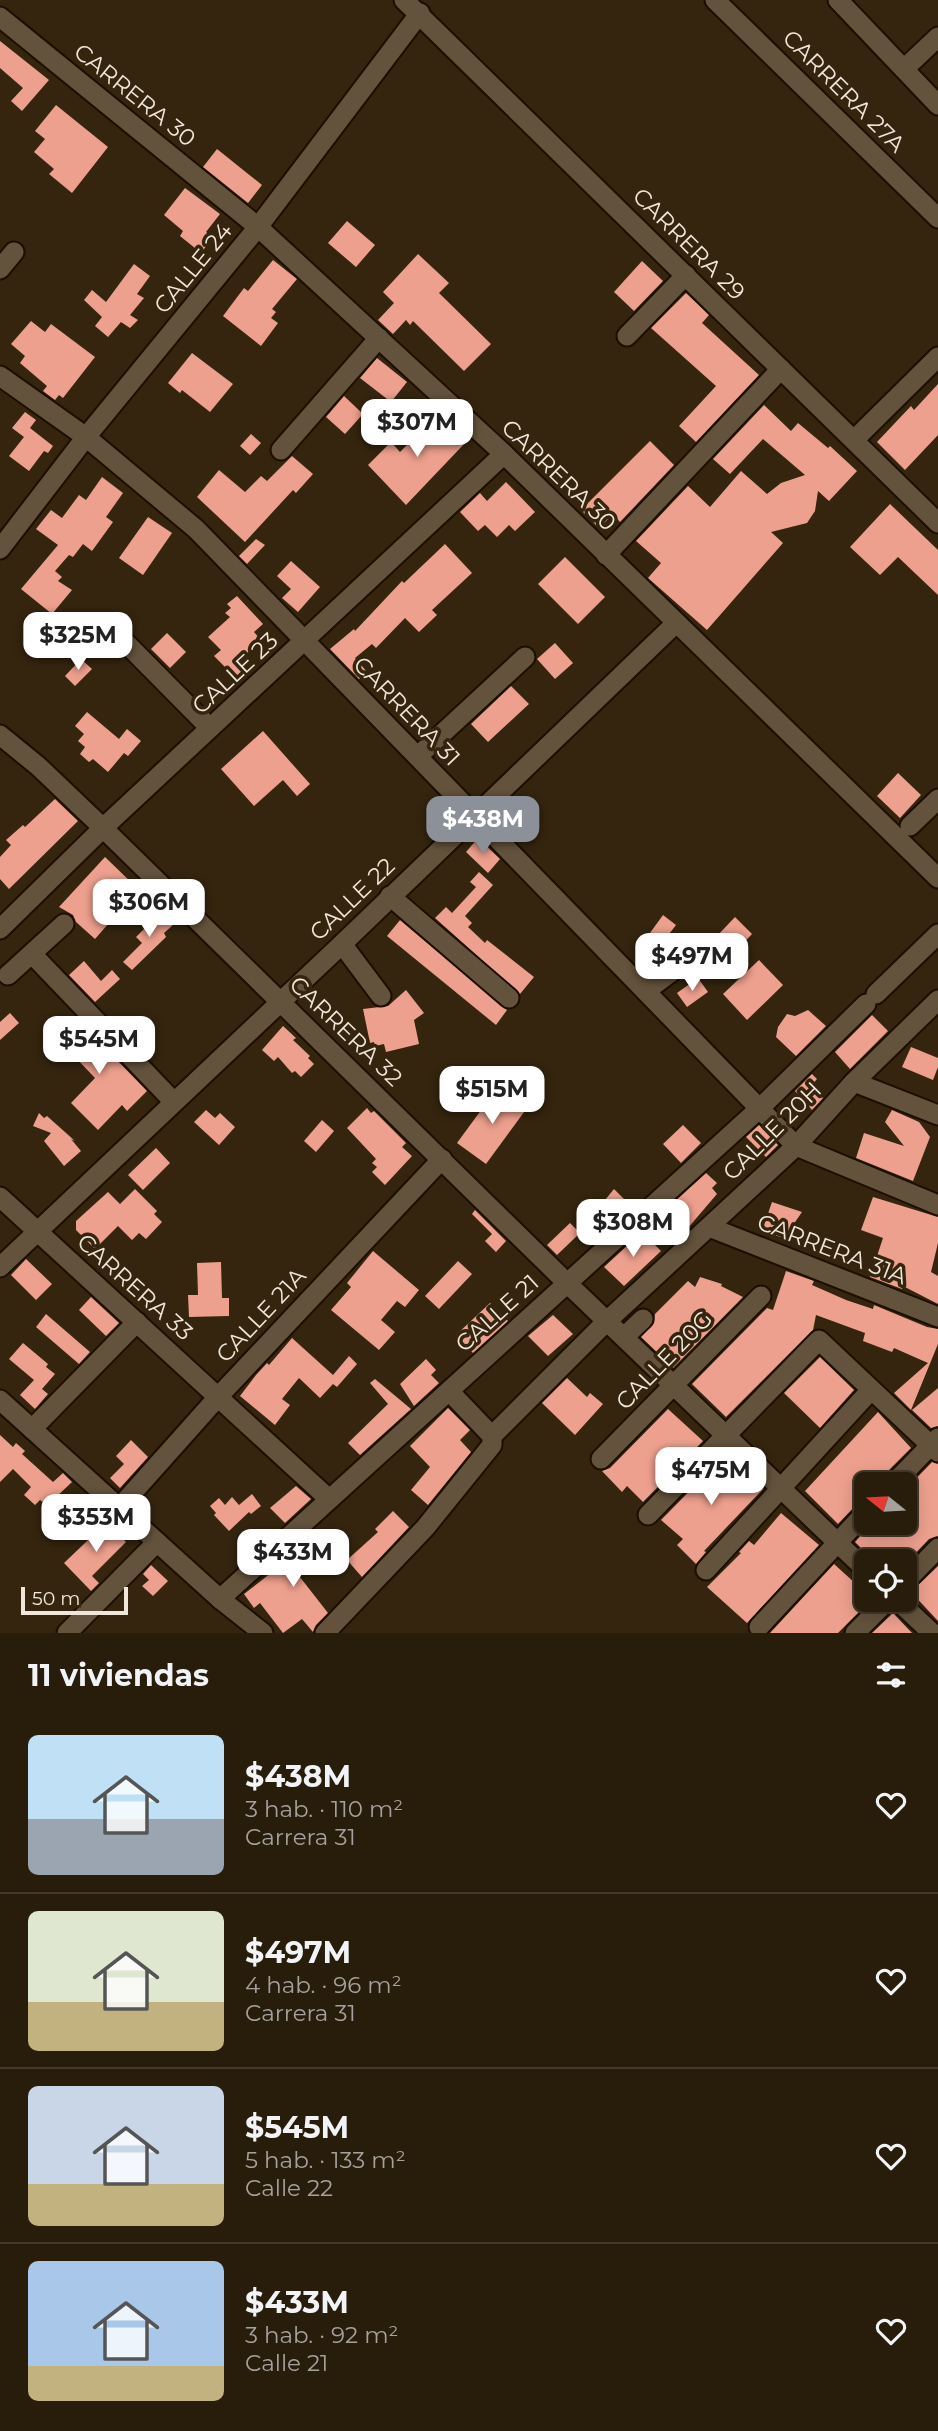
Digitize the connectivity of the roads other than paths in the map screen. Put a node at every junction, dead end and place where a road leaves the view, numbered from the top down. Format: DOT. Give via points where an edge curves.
graph roads {
  1 [pos="404,0"];
  2 [pos="715,0"];
  3 [pos="847,3"];
  4 [pos="420,13"];
  5 [pos="0,18"];
  6 [pos="938,37"];
  7 [pos="904,69"];
  8 [pos="938,105"];
  9 [pos="938,218"];
  10 [pos="258,227"];
  11 [pos="14,252"];
  12 [pos="0,269"];
  13 [pos="686,275"];
  14 [pos="627,336"];
  15 [pos="379,338"];
  16 [pos="938,357"];
  17 [pos="782,369"];
  18 [pos="0,376"];
  19 [pos="86,437"];
  20 [pos="854,440"];
  21 [pos="281,450"];
  22 [pos="504,454"];
  23 [pos="938,523"];
  24 [pos="0,549"];
  25 [pos="606,555"];
  26 [pos="676,624"];
  27 [pos="115,632"];
  28 [pos="306,641"];
  29 [pos="525,657"];
  30 [pos="211,728"];
  31 [pos="0,735"];
  32 [pos="418,756"];
  33 [pos="938,799"];
  34 [pos="475,816"];
  35 [pos="910,826"];
  36 [pos="103,828"];
  37 [pos="938,878"];
  38 [pos="390,895"];
  39 [pos="64,924"];
  40 [pos="0,929"];
  41 [pos="938,934"];
  42 [pos="342,944"];
  43 [pos="714,952"];
  44 [pos="32,954"];
  45 [pos="8,975"];
  46 [pos="646,991"];
  47 [pos="381,996"];
  48 [pos="509,998"];
  49 [pos="280,1000"];
  50 [pos="938,1000"];
  51 [pos="929,1020"];
  52 [pos="854,1082"];
  53 [pos="173,1101"];
  54 [pos="760,1108"];
  55 [pos="938,1115"];
  56 [pos="796,1146"];
  57 [pos="442,1159"];
  58 [pos="0,1197"];
  59 [pos="938,1205"];
  60 [pos="709,1227"];
  61 [pos="36,1231"];
  62 [pos="0,1267"];
  63 [pos="568,1283"];
  64 [pos="761,1296"];
  65 [pos="938,1317"];
  66 [pos="643,1319"];
  67 [pos="607,1321"];
  68 [pos="136,1322"];
  69 [pos="624,1337"];
  70 [pos="675,1386"];
  71 [pos="449,1391"];
  72 [pos="870,1391"];
  73 [pos="218,1396"];
  74 [pos="0,1399"];
  75 [pos="32,1429"];
  76 [pos="726,1435"];
  77 [pos="492,1436"];
  78 [pos="936,1446"];
  79 [pos="601,1459"];
  80 [pos="907,1472"];
  81 [pos="781,1488"];
  82 [pos="329,1499"];
  83 [pos="119,1507"];
  84 [pos="648,1515"];
  85 [pos="854,1524"];
  86 [pos="157,1542"];
  87 [pos="837,1542"];
  88 [pos="938,1548"];
  89 [pos="854,1558"];
  90 [pos="706,1570"];
  91 [pos="917,1570"];
  92 [pos="220,1599"];
  93 [pos="876,1612"];
  94 [pos="910,1612"];
  95 [pos="758,1626"];
  96 [pos="252,1630"];
  97 [pos="67,1633"];
  98 [pos="325,1633"];
  99 [pos="855,1633"];
  100 [pos="932,1633"];
  1 -- 4 [label="street, CARRERA 29"];
  2 -- 9 [label="street, CARRERA 27A"];
  3 -- 7 [label="street"];
  4 -- 10 [label="street, CALLE 24"];
  4 -- 13 [label="street, CARRERA 29"];
  5 -- 10 [label="street, CARRERA 30"];
  6 -- 7 [label="street"];
  7 -- 8 [label="street"];
  10 -- 15 [label="street, CARRERA 30"];
  10 -- 19 [label="street, CALLE 24"];
  11 -- 12 [label="street"];
  13 -- 14 [label="street"];
  13 -- 17 [label="street, CARRERA 29"];
  15 -- 21 [label="street"];
  15 -- 22 [label="street, CARRERA 30"];
  16 -- 20 [label="street"];
  17 -- 20 [label="street, CARRERA 29"];
  17 -- 25 [label="street"];
  18 -- 19 [label="street, CARRERA 31"];
  19 -- 24 [label="street, CALLE 24"];
  19 -- 28 [label="street, CARRERA 31" via="196,529"];
  20 -- 23 [label="street, CARRERA 29"];
  22 -- 25 [label="street, CARRERA 30"];
  22 -- 28 [label="street, CALLE 23"];
  25 -- 26 [label="street, CARRERA 30"];
  26 -- 34 [label="street, CALLE 22"];
  26 -- 37 [label="street, CARRERA 30"];
  27 -- 30 [label="street"];
  28 -- 30 [label="street, CALLE 23"];
  28 -- 32 [label="street, CARRERA 31"];
  29 -- 32 [label="street"];
  30 -- 36 [label="street, CALLE 23"];
  31 -- 36 [label="street, CARRERA 32"];
  32 -- 34 [label="street, CARRERA 31"];
  33 -- 35 [label="street"];
  34 -- 38 [label="street, CALLE 22"];
  34 -- 46 [label="street, CARRERA 31"];
  36 -- 40 [label="street, CALLE 23"];
  36 -- 49 [label="street, CARRERA 32"];
  38 -- 42 [label="street, CALLE 22"];
  38 -- 48 [label="street"];
  39 -- 44 [label="street"];
  41 -- 54 [label="street, CALLE 21"];
  42 -- 47 [label="street"];
  42 -- 49 [label="street, CALLE 22"];
  43 -- 46 [label="street" via="678,967"];
  44 -- 45 [label="street"];
  44 -- 53 [label="street"];
  46 -- 54 [label="street, CARRERA 31"];
  49 -- 53 [label="street, CALLE 22"];
  49 -- 57 [label="street, CARRERA 32"];
  50 -- 51 [label="street, CALLE 20H"];
  51 -- 52 [label="street, CALLE 20H"];
  52 -- 55 [label="street"];
  52 -- 56 [label="street, CALLE 20H"];
  53 -- 61 [label="street, CALLE 22"];
  54 -- 56 [label="street, CARRERA 31"];
  54 -- 63 [label="street, CALLE 21"];
  56 -- 59 [label="street, CARRERA 31"];
  56 -- 60 [label="street, CALLE 20H"];
  57 -- 63 [label="street, CARRERA 32"];
  57 -- 73 [label="street, CALLE 21A"];
  58 -- 61 [label="street, CARRERA 33"];
  60 -- 65 [label="street, CARRERA 31A"];
  60 -- 67 [label="street, CALLE 20H"];
  61 -- 62 [label="street, CALLE 22"];
  61 -- 68 [label="street, CARRERA 33"];
  63 -- 67 [label="street, CARRERA 32"];
  63 -- 71 [label="street, CALLE 21"];
  64 -- 70 [label="street, CALLE 20G"];
  66 -- 69 [label="street"];
  67 -- 69 [label="street, CARRERA 32"];
  67 -- 77 [label="street, CALLE 20H"];
  68 -- 73 [label="street, CARRERA 33"];
  68 -- 75 [label="street"];
  69 -- 70 [label="street, CARRERA 32"];
  70 -- 76 [label="street, CARRERA 32"];
  70 -- 79 [label="street, CALLE 20G"];
  71 -- 77 [label="street"];
  71 -- 82 [label="street, CALLE 21"];
  72 -- 76 [label="street" via="819,1340"];
  72 -- 78 [label="street"];
  72 -- 81 [label="street"];
  73 -- 82 [label="street, CARRERA 33"];
  73 -- 83 [label="street, CALLE 21A"];
  74 -- 75 [label="street"];
  75 -- 83 [label="street"];
  76 -- 81 [label="street, CARRERA 32"];
  76 -- 84 [label="street"];
  77 -- 98 [label="street, CALLE 20H" via="492,1445 425,1528"];
  78 -- 80 [label="street"];
  81 -- 87 [label="street, CARRERA 32"];
  81 -- 90 [label="street"];
  82 -- 92 [label="street, CALLE 21"];
  83 -- 86 [label="street"];
  85 -- 87 [label="street"];
  86 -- 92 [label="street"];
  86 -- 97 [label="street"];
  87 -- 89 [label="street, CARRERA 32"];
  87 -- 95 [label="street"];
  88 -- 91 [label="street"];
  92 -- 96 [label="street"];
  93 -- 99 [label="street"];
  94 -- 100 [label="street"];
}
